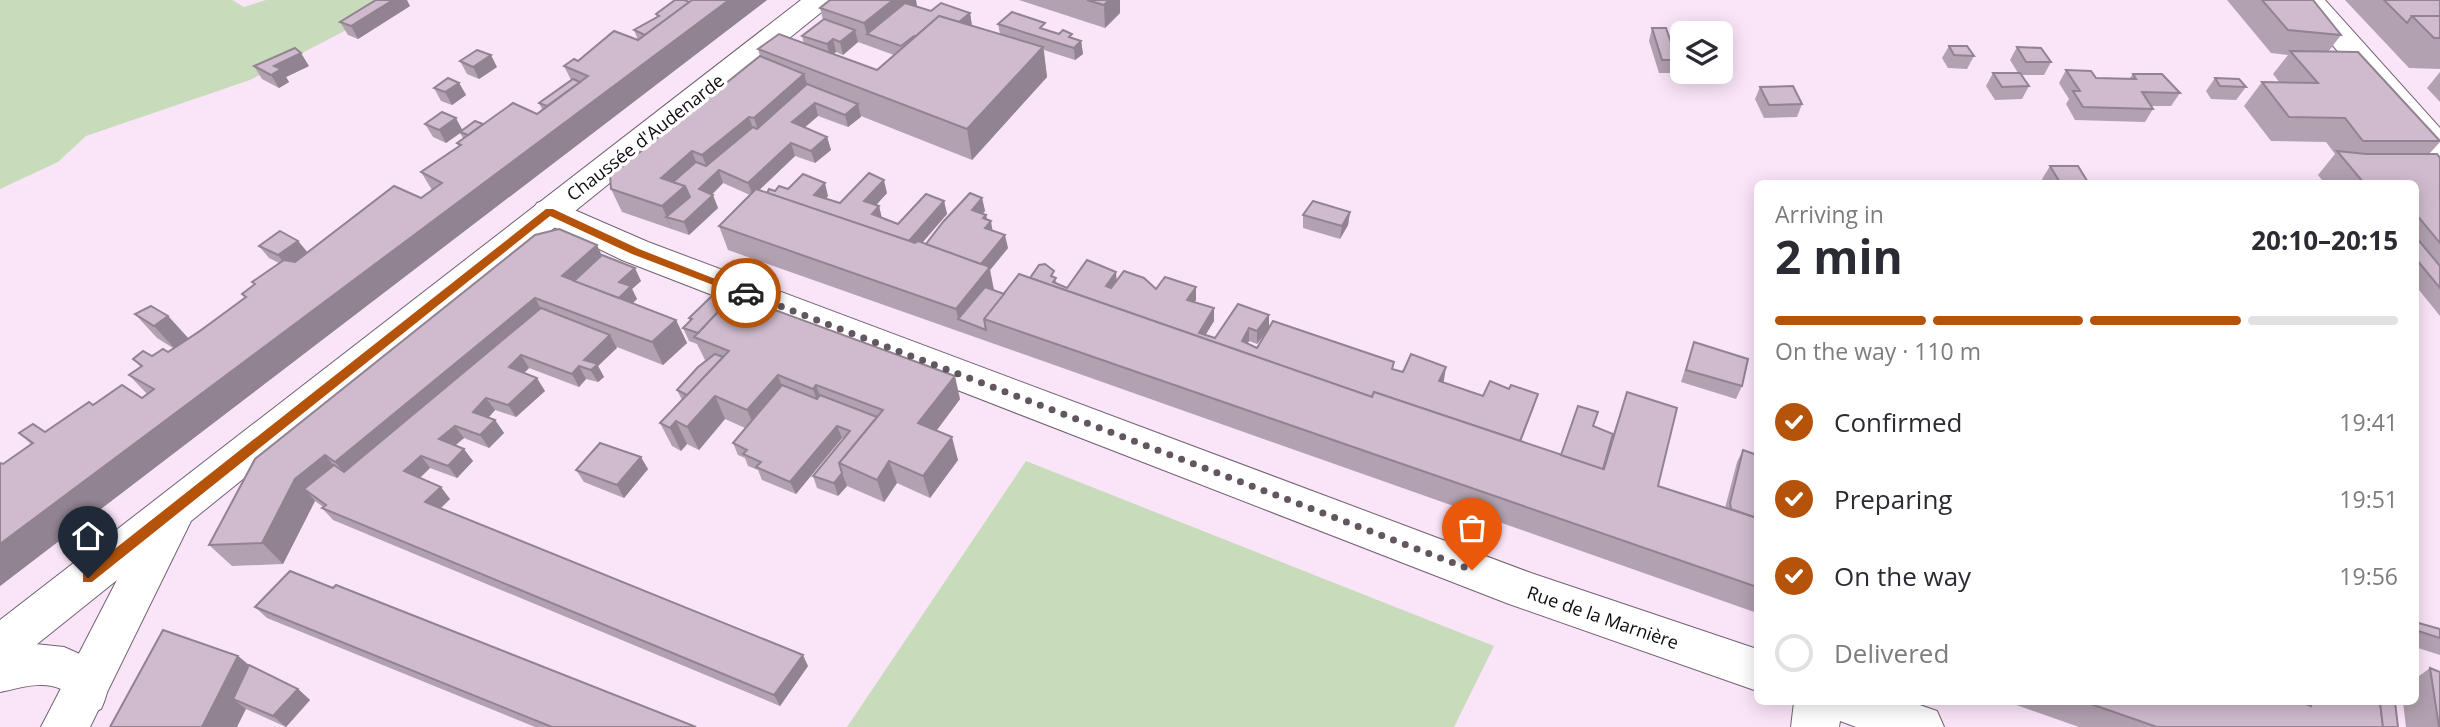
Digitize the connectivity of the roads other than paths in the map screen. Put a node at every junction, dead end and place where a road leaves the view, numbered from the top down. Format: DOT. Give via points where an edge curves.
graph roads {
  1 [pos="819,0"];
  2 [pos="2309,0"];
  3 [pos="2440,149"];
  4 [pos="549,211"];
  5 [pos="175,509"];
  6 [pos="0,647"];
  7 [pos="1754,669"];
  8 [pos="0,671"];
  9 [pos="1818,705"];
  10 [pos="1856,705"];
  11 [pos="75,710"];
  12 [pos="1815,727"];
  13 [pos="1920,727"];
  1 -- 4 [label="street, Chaussée d'Audenarde"];
  2 -- 3 [label="street"];
  4 -- 5 [label="street, Chaussée d'Audenarde"];
  4 -- 7 [label="street, Rue de la Marnière" via="635,251 1498,580"];
  5 -- 6 [label="street, Chaussée d'Audenarde"];
  5 -- 11 [label="street, Chaussée d'Audenarde"];
  8 -- 11 [label="street, Chaussée d'Audenarde" via="40,664 67,666 86,679"];
  9 -- 12 [label="street"];
  10 -- 13 [label="street"];
}
